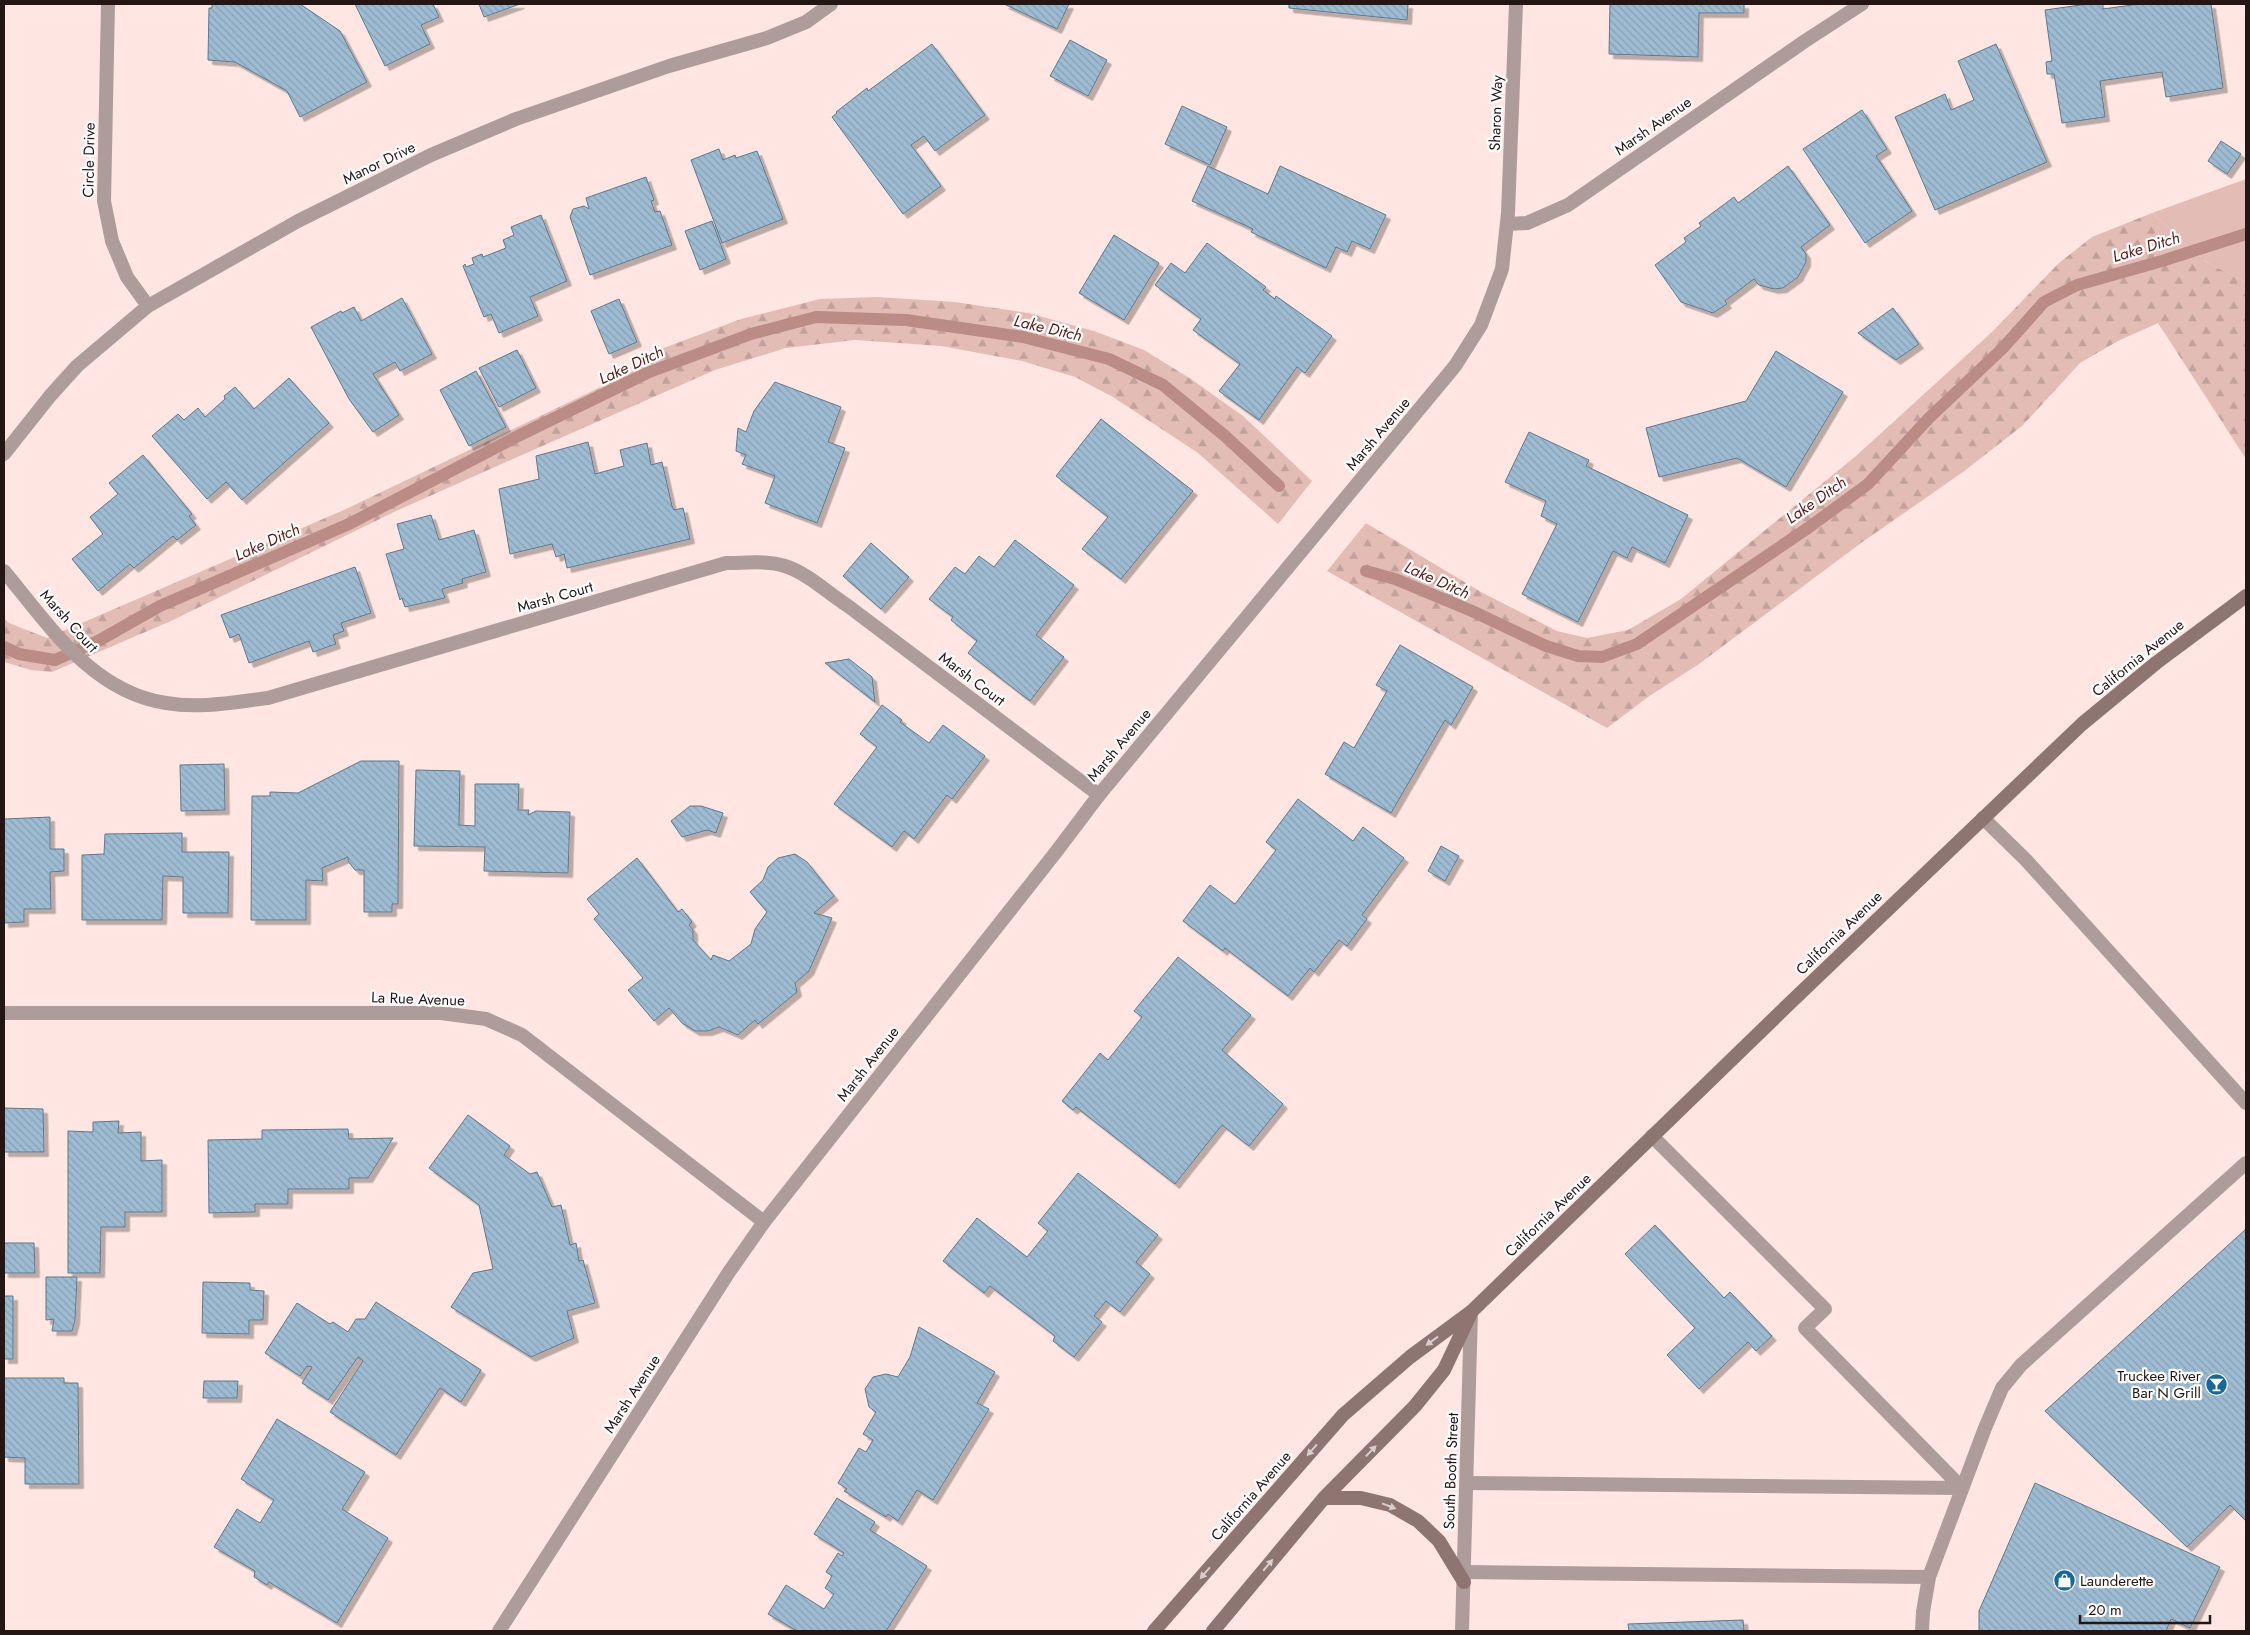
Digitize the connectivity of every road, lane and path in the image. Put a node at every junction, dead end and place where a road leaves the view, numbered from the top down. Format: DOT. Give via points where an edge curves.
graph roads {
  1 [pos="108,4"];
  2 [pos="831,4"];
  3 [pos="1516,4"];
  4 [pos="1862,4"];
  5 [pos="1507,224"];
  6 [pos="148,306"];
  7 [pos="4,454"];
  8 [pos="4,571"];
  9 [pos="2246,596"];
  10 [pos="1099,794"];
  11 [pos="1984,818"];
  12 [pos="4,1013"];
  13 [pos="2246,1103"];
  14 [pos="1652,1136"];
  15 [pos="2246,1163"];
  16 [pos="764,1222"];
  17 [pos="1471,1312"];
  18 [pos="1467,1484"];
  19 [pos="1962,1488"];
  20 [pos="1324,1498"];
  21 [pos="1464,1577"];
  22 [pos="1929,1577"];
  23 [pos="498,1631"];
  24 [pos="1154,1631"];
  25 [pos="1213,1631"];
  26 [pos="1462,1631"];
  27 [pos="1922,1631"];
  1 -- 6 [label="street, Circle Drive" via="104,201 112,241 127,277"];
  2 -- 6 [label="street, Manor Drive" via="806,22 768,38 587,93 432,155 298,221"];
  3 -- 5 [label="street, Sharon Way"];
  4 -- 5 [label="street, Marsh Avenue" via="1568,205 1527,223"];
  5 -- 10 [label="street, Marsh Avenue" via="1502,268 1481,324 1455,366"];
  6 -- 7 [label="street, Manor Drive" via="77,366"];
  8 -- 10 [label="street, Marsh Court" via="65,645 90,669 124,691 165,703 213,705 268,698 726,563 757,562 784,566 848,606"];
  9 -- 11 [label="main road, California Avenue" via="2156,663 2090,718"];
  10 -- 16 [label="street, Marsh Avenue"];
  11 -- 13 [label="street"];
  11 -- 14 [label="main road, California Avenue"];
  12 -- 16 [label="street, La Rue Avenue" via="440,1013 486,1019 522,1035"];
  14 -- 17 [label="main road, California Avenue"];
  14 -- 19 [label="street" via="1825,1309 1805,1328"];
  15 -- 19 [label="street" via="2022,1365 2002,1388"];
  16 -- 23 [label="street, Marsh Avenue"];
  17 -- 18 [label="street, South Booth Street"];
  20 -- 17 [label="main road, California Avenue, one-way" via="1415,1406 1444,1370"];
  17 -- 24 [label="main road, California Avenue, one-way" via="1410,1357 1343,1415"];
  18 -- 19 [label="street"];
  18 -- 21 [label="street, South Booth Street"];
  19 -- 22 [label="street"];
  20 -- 21 [label="main road, one-way" via="1361,1498 1390,1505 1418,1521 1439,1541"];
  25 -- 20 [label="main road, California Avenue, one-way"];
  21 -- 22 [label="street"];
  21 -- 26 [label="street, South Booth Street"];
  22 -- 27 [label="street"];
}
